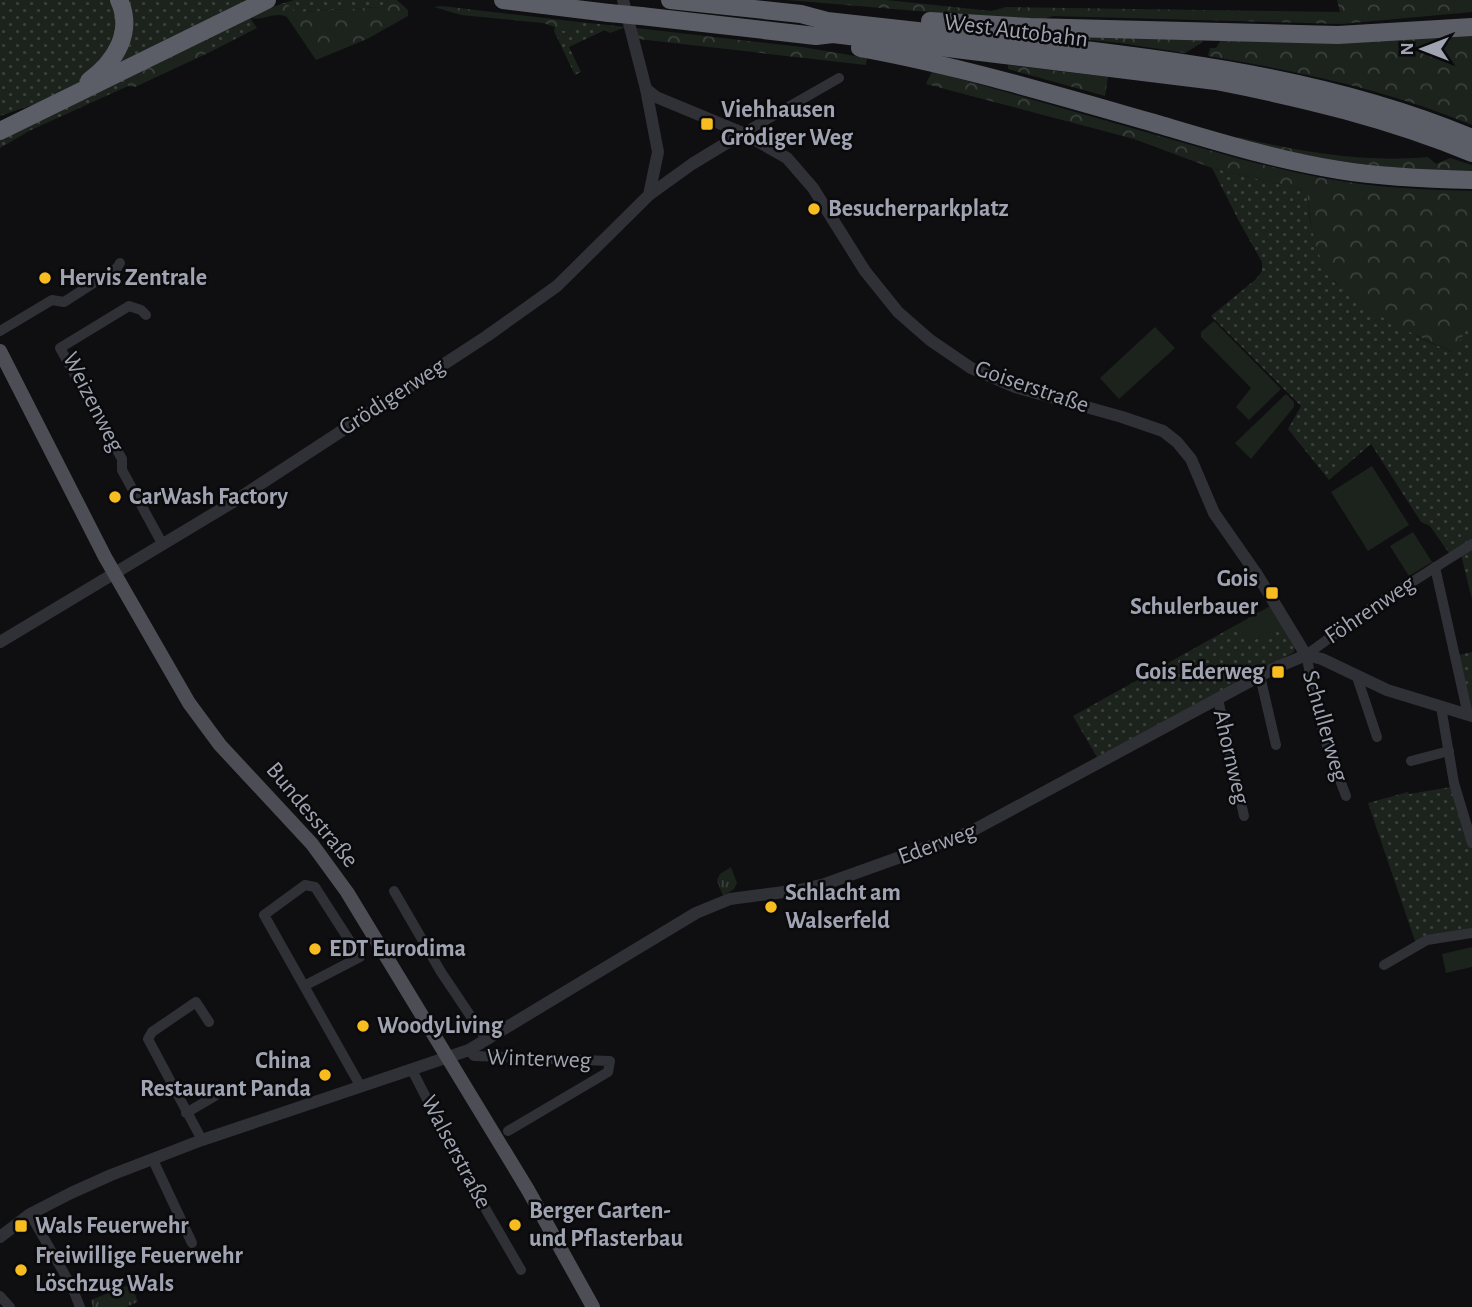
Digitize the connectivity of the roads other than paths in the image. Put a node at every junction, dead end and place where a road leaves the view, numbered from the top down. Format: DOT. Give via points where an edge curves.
graph roads {
  1 [pos="119,0"];
  2 [pos="267,0"];
  3 [pos="503,0"];
  4 [pos="623,0"];
  5 [pos="670,0"];
  6 [pos="801,14"];
  7 [pos="1472,27"];
  8 [pos="816,36"];
  9 [pos="839,78"];
  10 [pos="646,89"];
  11 [pos="0,119"];
  12 [pos="0,131"];
  13 [pos="743,133"];
  14 [pos="1472,138"];
  15 [pos="1472,153"];
  16 [pos="1472,180"];
  17 [pos="649,195"];
  18 [pos="120,263"];
  19 [pos="146,315"];
  20 [pos="0,331"];
  21 [pos="0,351"];
  22 [pos="1472,544"];
  23 [pos="163,545"];
  24 [pos="1435,567"];
  25 [pos="114,575"];
  26 [pos="0,642"];
  27 [pos="1306,655"];
  28 [pos="1261,676"];
  29 [pos="1357,677"];
  30 [pos="1218,699"];
  31 [pos="1441,707"];
  32 [pos="1470,716"];
  33 [pos="1377,737"];
  34 [pos="1276,745"];
  35 [pos="1449,751"];
  36 [pos="1411,761"];
  37 [pos="1346,796"];
  38 [pos="1244,816"];
  39 [pos="1472,843"];
  40 [pos="394,891"];
  41 [pos="1472,933"];
  42 [pos="1384,965"];
  43 [pos="304,986"];
  44 [pos="209,1022"];
  45 [pos="486,1039"];
  46 [pos="469,1050"];
  47 [pos="446,1057"];
  48 [pos="412,1070"];
  49 [pos="361,1087"];
  50 [pos="215,1096"];
  51 [pos="186,1113"];
  52 [pos="508,1131"];
  53 [pos="202,1140"];
  54 [pos="153,1160"];
  55 [pos="30,1214"];
  56 [pos="0,1237"];
  57 [pos="192,1243"];
  58 [pos="521,1270"];
  59 [pos="0,1296"];
  60 [pos="10,1307"];
  61 [pos="80,1307"];
  62 [pos="593,1307"];
  1 -- 11 [label="highway" via="125,19 123,36 109,64 85,84"];
  2 -- 12 [label="highway"];
  3 -- 8 [label="highway, West Autobahn, bridge"];
  4 -- 10 [label="street"];
  5 -- 6 [label="highway, West Autobahn"];
  6 -- 7 [label="highway" via="1030,27 1312,34"];
  6 -- 14 [label="highway, West Autobahn" via="827,21 1262,75 1370,103"];
  8 -- 15 [label="highway, West Autobahn" via="833,34 1216,80 1365,116"];
  8 -- 16 [label="highway" via="1017,83 1292,161 1382,175"];
  9 -- 13 [label="street"];
  10 -- 13 [label="street, Goiserstraße"];
  10 -- 17 [label="street" via="658,152"];
  13 -- 17 [label="street, Grödigerweg"];
  13 -- 27 [label="street, Goiserstraße" via="794,164 865,271 898,312 930,340 971,368 1015,387 1122,417 1163,431 1177,442 1191,459 1214,513"];
  17 -- 23 [label="street, Grödigerweg" via="557,286"];
  18 -- 20 [label="street" via="64,302 52,300"];
  19 -- 23 [label="street, Weizenweg" via="128,306 60,348 122,459 122,470"];
  21 -- 25 [label="main road, Bundesstraße"];
  22 -- 24 [label="street, Föhrenweg"];
  23 -- 25 [label="street, Grödigerweg"];
  24 -- 27 [label="street, Föhrenweg"];
  24 -- 32 [label="street, Föhrenweg"];
  25 -- 26 [label="street, Grödigerweg"];
  25 -- 47 [label="main road, Bundesstraße" via="206,727 312,844 347,892"];
  27 -- 28 [label="street, Ederweg"];
  27 -- 29 [label="street"];
  27 -- 37 [label="street, Schullerweg" via="1325,740"];
  28 -- 30 [label="street, Ederweg"];
  28 -- 34 [label="street, Ahornweg"];
  29 -- 31 [label="street"];
  29 -- 33 [label="street"];
  30 -- 38 [label="street, Ahornweg"];
  30 -- 45 [label="street, Ederweg" via="970,832 825,884 710,906"];
  31 -- 32 [label="street"];
  31 -- 35 [label="street"];
  35 -- 36 [label="street"];
  35 -- 39 [label="street"];
  40 -- 45 [label="street"];
  41 -- 42 [label="street" via="1427,940"];
  43 -- 43 [label="street" via="264,915 304,885 316,887 360,957"];
  43 -- 49 [label="street"];
  44 -- 51 [label="street" via="196,1002 148,1039"];
  45 -- 46 [label="street, Ederweg"];
  46 -- 47 [label="street, Ederweg"];
  46 -- 52 [label="street, Winterweg" via="474,1056 610,1061 608,1072"];
  47 -- 48 [label="street, Walserstraße"];
  47 -- 62 [label="main road, Bundesstraße"];
  48 -- 49 [label="street, Walserstraße"];
  48 -- 58 [label="street, Walserstraße"];
  49 -- 53 [label="street, Walserstraße"];
  50 -- 51 [label="street"];
  51 -- 53 [label="street"];
  53 -- 54 [label="street, Walserstraße"];
  54 -- 55 [label="street, Walserstraße" via="89,1184"];
  54 -- 57 [label="street"];
  55 -- 56 [label="street, Walserstraße"];
  55 -- 61 [label="street"];
  59 -- 60 [label="street"];
}
